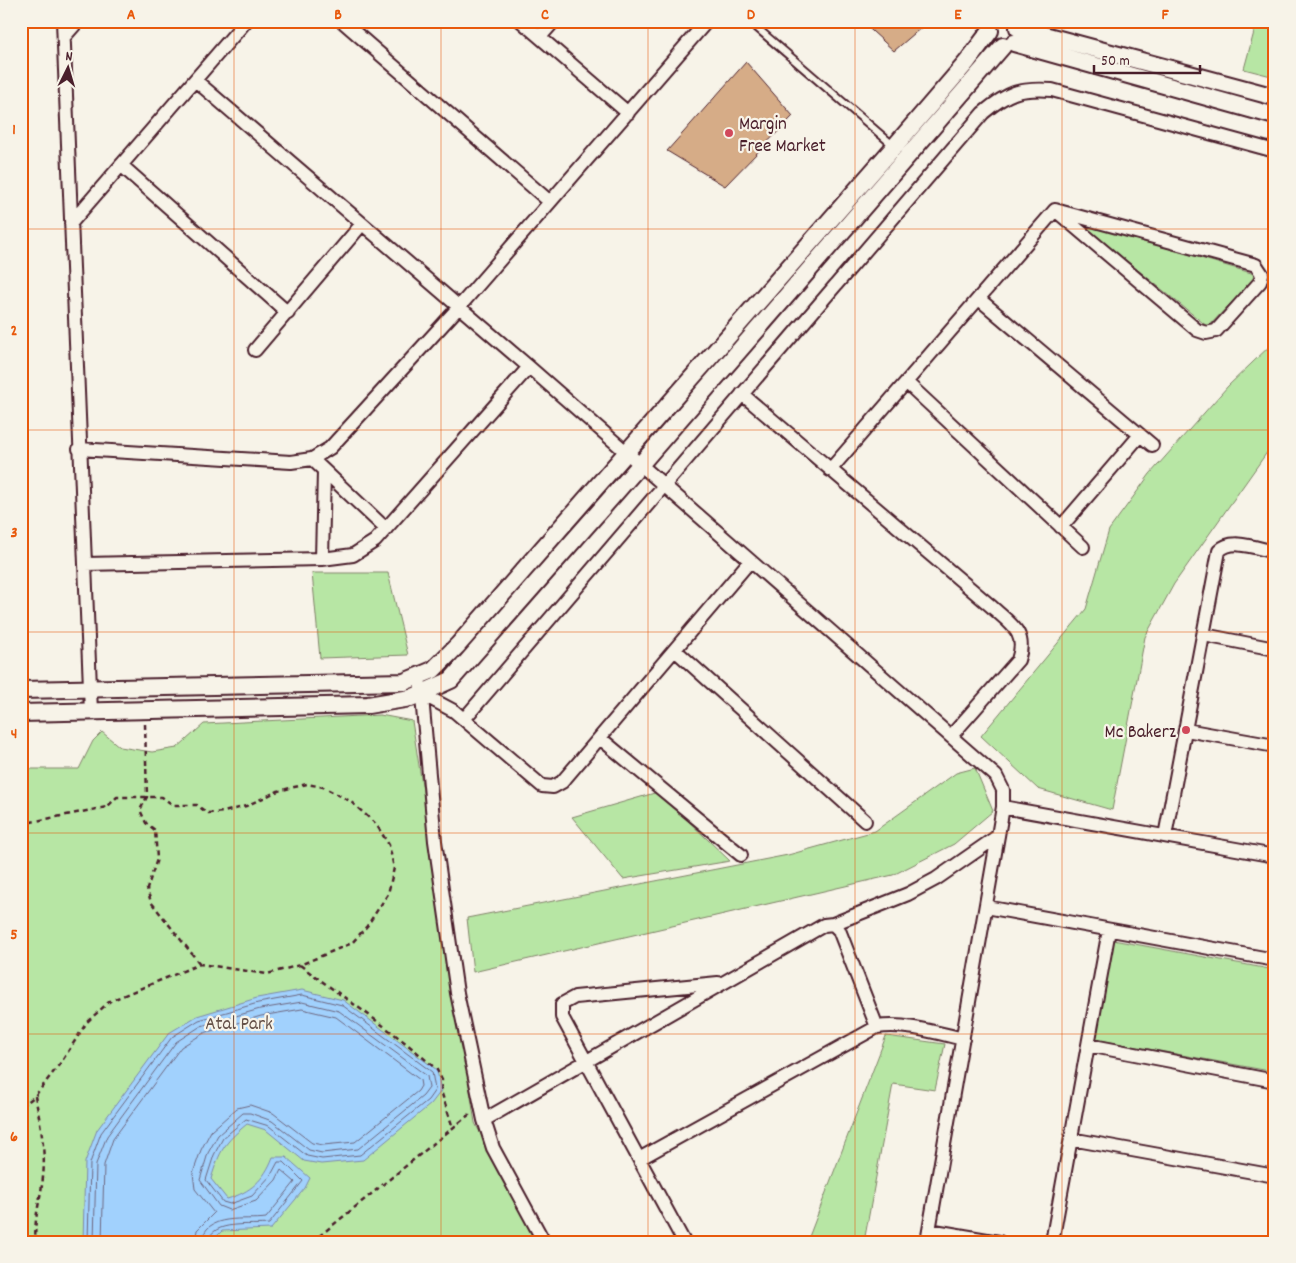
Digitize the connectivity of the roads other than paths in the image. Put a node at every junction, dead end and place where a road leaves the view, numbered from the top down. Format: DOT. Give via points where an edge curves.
graph roads {
  1 [pos="63,21"];
  2 [pos="78,21"];
  3 [pos="246,21"];
  4 [pos="342,21"];
  5 [pos="521,21"];
  6 [pos="554,21"];
  7 [pos="707,21"];
  8 [pos="749,21"];
  9 [pos="993,26"];
  10 [pos="1012,35"];
  11 [pos="64,37"];
  12 [pos="540,37"];
  13 [pos="195,80"];
  14 [pos="1275,97"];
  15 [pos="628,112"];
  16 [pos="1275,116"];
  17 [pos="1275,151"];
  18 [pos="900,152"];
  19 [pos="121,165"];
  20 [pos="550,202"];
  21 [pos="1056,210"];
  22 [pos="71,223"];
  23 [pos="362,224"];
  24 [pos="979,299"];
  25 [pos="459,307"];
  26 [pos="288,313"];
  27 [pos="255,350"];
  28 [pos="704,364"];
  29 [pos="529,367"];
  30 [pos="718,376"];
  31 [pos="906,382"];
  32 [pos="742,394"];
  33 [pos="1140,435"];
  34 [pos="1152,445"];
  35 [pos="79,449"];
  36 [pos="626,453"];
  37 [pos="312,459"];
  38 [pos="640,465"];
  39 [pos="830,470"];
  40 [pos="324,471"];
  41 [pos="663,485"];
  42 [pos="1061,527"];
  43 [pos="386,529"];
  44 [pos="1083,547"];
  45 [pos="1275,552"];
  46 [pos="322,559"];
  47 [pos="750,561"];
  48 [pos="85,564"];
  49 [pos="1204,635"];
  50 [pos="1275,648"];
  51 [pos="675,650"];
  52 [pos="419,676"];
  53 [pos="90,688"];
  54 [pos="21,690"];
  55 [pos="422,694"];
  56 [pos="91,712"];
  57 [pos="21,713"];
  58 [pos="464,718"];
  59 [pos="1186,730"];
  60 [pos="951,736"];
  61 [pos="600,738"];
  62 [pos="1275,746"];
  63 [pos="1003,807"];
  64 [pos="864,821"];
  65 [pos="998,836"];
  66 [pos="1165,836"];
  67 [pos="742,855"];
  68 [pos="1275,856"];
  69 [pos="986,907"];
  70 [pos="833,924"];
  71 [pos="1109,930"];
  72 [pos="1275,960"];
  73 [pos="723,983"];
  74 [pos="877,1028"];
  75 [pos="963,1039"];
  76 [pos="1088,1044"];
  77 [pos="587,1061"];
  78 [pos="1275,1081"];
  79 [pos="484,1120"];
  80 [pos="1071,1139"];
  81 [pos="640,1159"];
  82 [pos="1275,1176"];
  83 [pos="928,1236"];
  84 [pos="544,1242"];
  85 [pos="684,1242"];
  86 [pos="999,1242"];
  87 [pos="1052,1242"];
  1 -- 11 [label="street"];
  2 -- 11 [label="street"];
  3 -- 13 [label="street"];
  4 -- 20 [label="street"];
  5 -- 12 [label="street"];
  6 -- 12 [label="street"];
  7 -- 15 [label="street"];
  8 -- 18 [label="lane"];
  9 -- 10 [label="street" via="994,41"];
  9 -- 18 [label="street"];
  10 -- 14 [label="street"];
  10 -- 16 [label="street"];
  10 -- 18 [label="street"];
  11 -- 22 [label="street"];
  12 -- 15 [label="street"];
  13 -- 19 [label="street"];
  13 -- 23 [label="street"];
  15 -- 20 [label="street"];
  17 -- 32 [label="street" via="1052,90 1026,89 1003,96 982,113"];
  18 -- 28 [label="street"];
  18 -- 30 [label="street"];
  19 -- 22 [label="street"];
  19 -- 26 [label="street"];
  20 -- 25 [label="street"];
  21 -- 21 [label="street" via="1197,330 1206,333 1216,331 1260,282 1262,274 1256,265"];
  21 -- 24 [label="street"];
  22 -- 35 [label="street"];
  23 -- 25 [label="street"];
  23 -- 26 [label="street"];
  24 -- 31 [label="street"];
  24 -- 33 [label="street"];
  25 -- 29 [label="street"];
  25 -- 37 [label="street" via="330,448"];
  26 -- 27 [label="street"];
  28 -- 30 [label="street"];
  28 -- 36 [label="street"];
  29 -- 36 [label="street"];
  29 -- 43 [label="street"];
  30 -- 38 [label="street"];
  31 -- 39 [label="street"];
  31 -- 42 [label="street"];
  32 -- 39 [label="street"];
  32 -- 41 [label="street"];
  33 -- 34 [label="street"];
  33 -- 42 [label="street"];
  35 -- 37 [label="street" via="291,462"];
  35 -- 48 [label="street"];
  36 -- 38 [label="street"];
  36 -- 52 [label="street" via="458,645 433,670"];
  37 -- 40 [label="street"];
  38 -- 41 [label="street"];
  38 -- 55 [label="street" via="451,680"];
  39 -- 60 [label="street" via="992,606 1020,636 1022,648 1018,660"];
  40 -- 43 [label="street"];
  40 -- 46 [label="street"];
  41 -- 47 [label="street"];
  41 -- 58 [label="street"];
  42 -- 44 [label="street"];
  43 -- 46 [label="street" via="375,542 353,555"];
  45 -- 49 [label="street" via="1234,544 1225,545 1219,551"];
  46 -- 48 [label="street"];
  47 -- 51 [label="street"];
  47 -- 60 [label="street"];
  48 -- 53 [label="street"];
  49 -- 50 [label="street"];
  49 -- 59 [label="street"];
  51 -- 61 [label="street"];
  51 -- 64 [label="street"];
  52 -- 53 [label="street" via="404,682"];
  52 -- 55 [label="street"];
  53 -- 54 [label="street"];
  53 -- 56 [label="street"];
  55 -- 56 [label="street" via="368,705"];
  55 -- 58 [label="street"];
  55 -- 79 [label="street" via="435,841 456,983"];
  56 -- 57 [label="street"];
  58 -- 61 [label="street" via="542,786 553,787 562,782"];
  59 -- 62 [label="street"];
  59 -- 66 [label="street"];
  60 -- 63 [label="street" via="996,776 1003,790"];
  61 -- 67 [label="street"];
  63 -- 65 [label="street"];
  63 -- 66 [label="street"];
  65 -- 69 [label="street"];
  65 -- 70 [label="street" via="936,879 881,906"];
  66 -- 68 [label="street"];
  69 -- 71 [label="street"];
  69 -- 75 [label="street"];
  70 -- 73 [label="street" via="824,925"];
  70 -- 74 [label="street" via="839,930"];
  71 -- 72 [label="street"];
  71 -- 76 [label="street"];
  73 -- 77 [label="street"];
  73 -- 77 [label="street" via="567,1000 562,1004 562,1017"];
  74 -- 75 [label="street" via="910,1026"];
  74 -- 81 [label="street"];
  75 -- 83 [label="street"];
  76 -- 78 [label="street"];
  76 -- 80 [label="street"];
  77 -- 79 [label="street"];
  77 -- 81 [label="street"];
  79 -- 84 [label="street" via="493,1148"];
  80 -- 82 [label="street"];
  80 -- 87 [label="street"];
  81 -- 85 [label="street"];
  83 -- 86 [label="street"];
}
